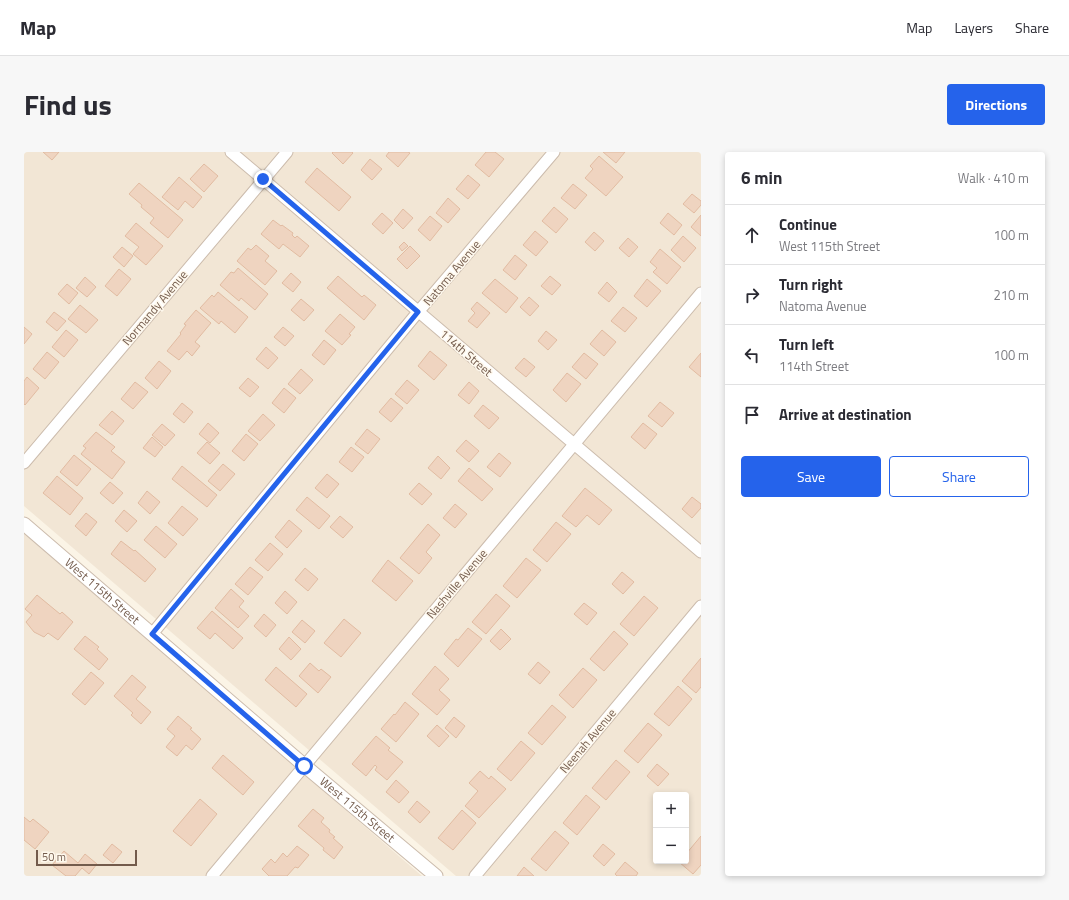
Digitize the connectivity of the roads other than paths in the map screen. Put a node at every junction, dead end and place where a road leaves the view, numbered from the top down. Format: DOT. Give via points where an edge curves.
graph roads {
  1 [pos="231,152"];
  2 [pos="287,152"];
  3 [pos="554,152"];
  4 [pos="263,179"];
  5 [pos="701,293"];
  6 [pos="418,312"];
  7 [pos="574,445"];
  8 [pos="24,463"];
  9 [pos="24,524"];
  10 [pos="701,552"];
  11 [pos="701,606"];
  12 [pos="152,634"];
  13 [pos="304,766"];
  14 [pos="212,876"];
  15 [pos="436,876"];
  16 [pos="475,876"];
  1 -- 4 [label="street, 114th Street"];
  2 -- 4 [label="street, Normandy Avenue"];
  3 -- 6 [label="street, Natoma Avenue"];
  4 -- 6 [label="street, 114th Street"];
  4 -- 8 [label="street, Normandy Avenue"];
  5 -- 7 [label="street, Nashville Avenue"];
  6 -- 7 [label="street, 114th Street"];
  6 -- 12 [label="street, Natoma Avenue"];
  7 -- 10 [label="street, 114th Street"];
  7 -- 13 [label="street, Nashville Avenue"];
  9 -- 12 [label="street, West 115th Street"];
  11 -- 16 [label="street, Neenah Avenue"];
  12 -- 13 [label="street, West 115th Street"];
  13 -- 14 [label="street, Nashville Avenue"];
  13 -- 15 [label="street, West 115th Street"];
}
